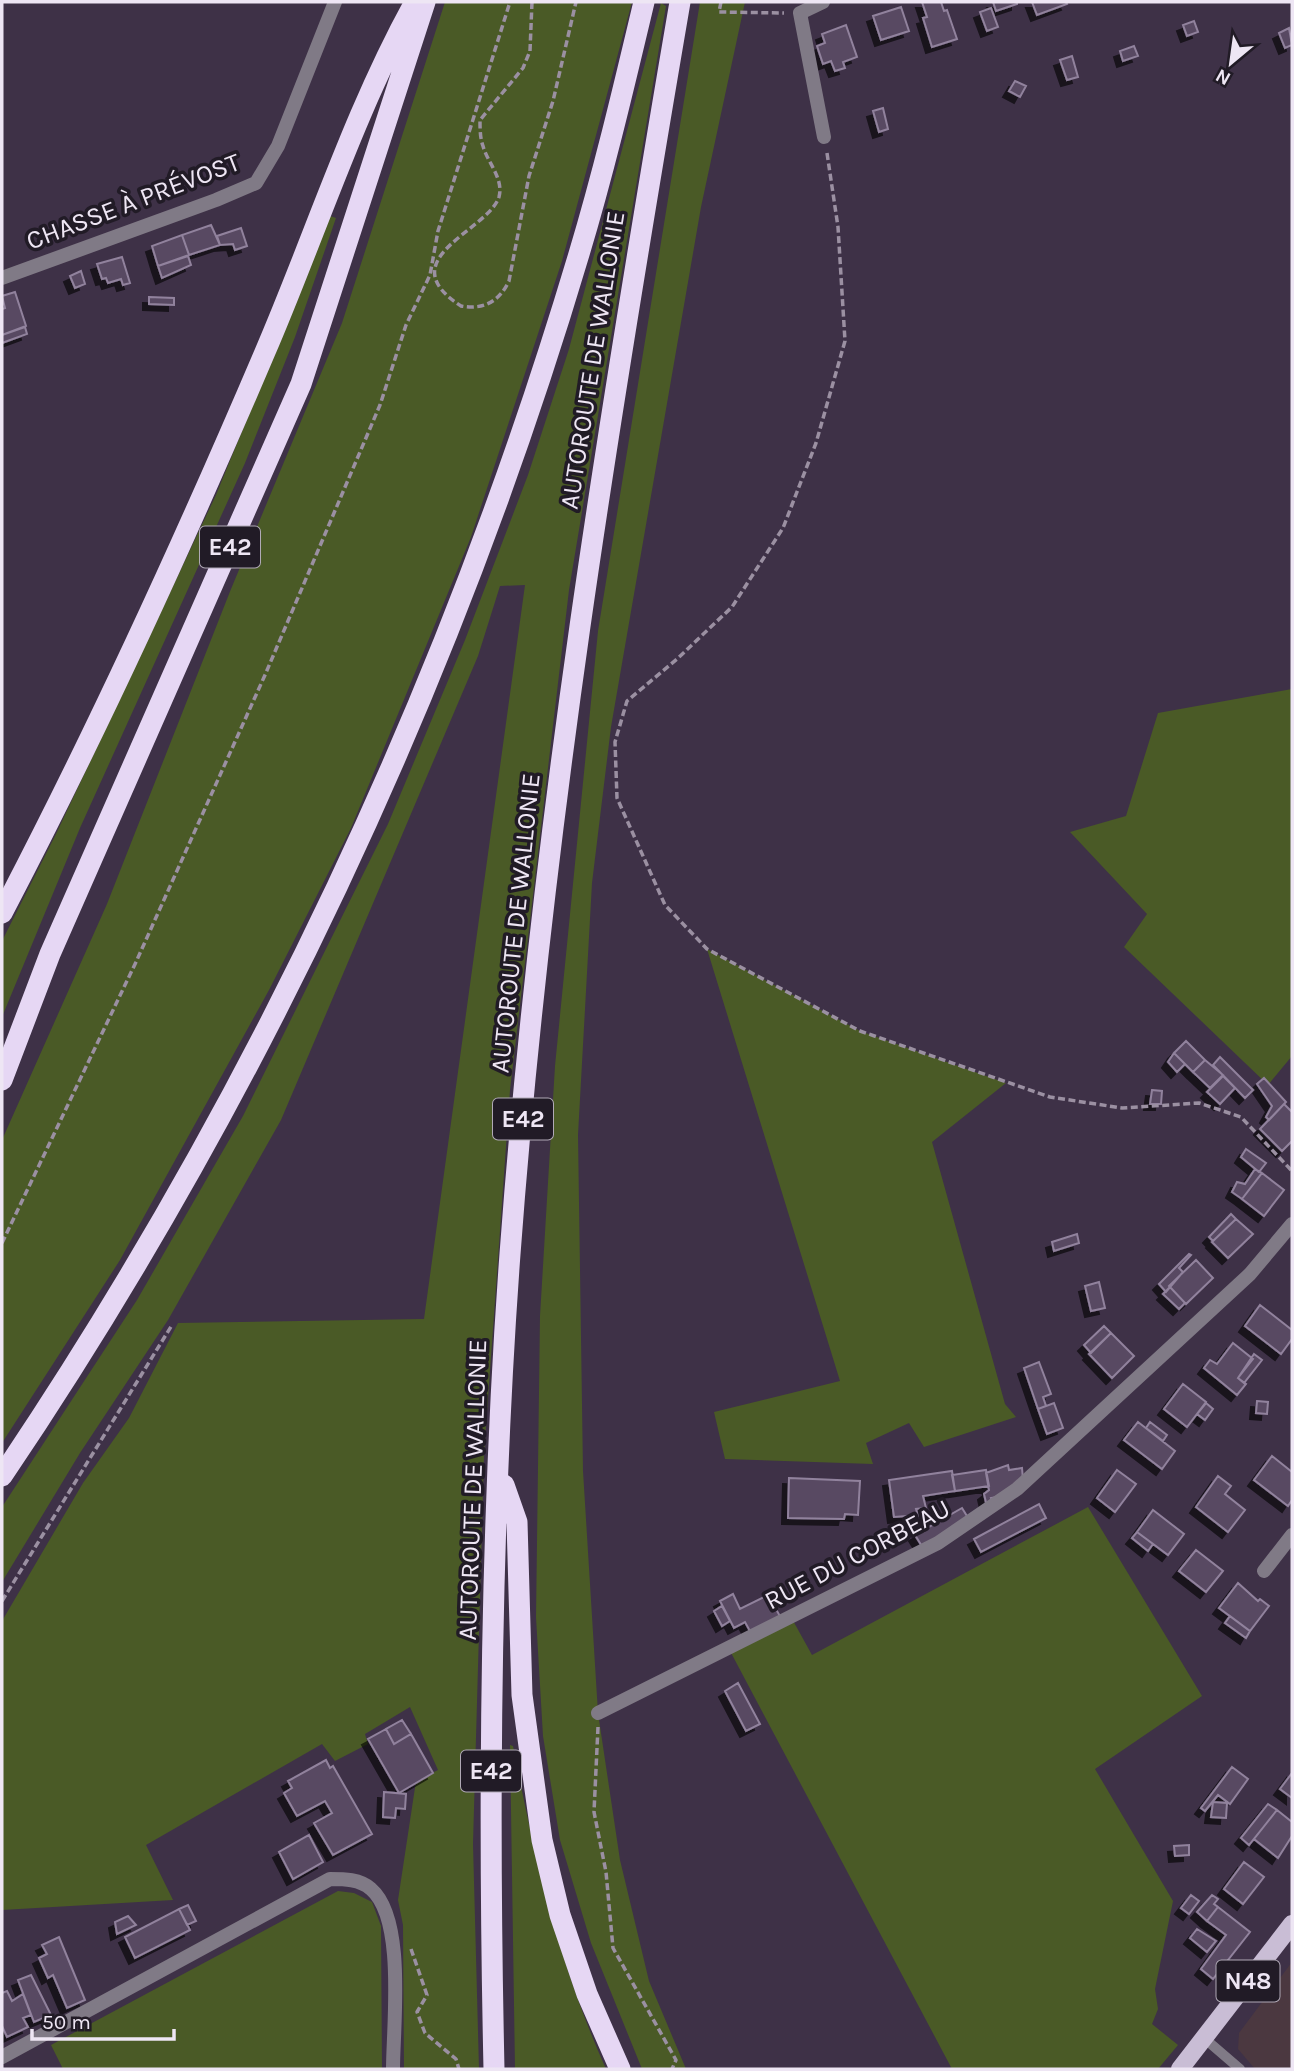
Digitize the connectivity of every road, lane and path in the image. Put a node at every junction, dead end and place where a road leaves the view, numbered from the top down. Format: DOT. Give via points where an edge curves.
graph roads {
  1 [pos="335,2"];
  2 [pos="415,2"];
  3 [pos="425,2"];
  4 [pos="510,2"];
  5 [pos="532,2"];
  6 [pos="576,2"];
  7 [pos="644,2"];
  8 [pos="680,2"];
  9 [pos="721,2"];
  10 [pos="823,2"];
  11 [pos="800,13"];
  12 [pos="824,137"];
  13 [pos="2,278"];
  14 [pos="2,913"];
  15 [pos="2,1080"];
  16 [pos="1292,1171"];
  17 [pos="1292,1224"];
  18 [pos="2,1243"];
  19 [pos="172,1325"];
  20 [pos="500,1473"];
  21 [pos="2,1476"];
  22 [pos="1292,1535"];
  23 [pos="1264,1571"];
  24 [pos="2,1601"];
  25 [pos="598,1713"];
  26 [pos="1292,1924"];
  27 [pos="409,1944"];
  28 [pos="1204,2038"];
  29 [pos="2,2057"];
  30 [pos="393,2069"];
  31 [pos="459,2069"];
  32 [pos="494,2069"];
  33 [pos="620,2069"];
  34 [pos="672,2069"];
  35 [pos="1180,2069"];
  36 [pos="1240,2069"];
  1 -- 13 [label="street, CHASSE À PRÉVOST" via="278,146 256,183"];
  2 -- 14 [label="highway" via="386,54 266,351 129,658"];
  3 -- 15 [label="highway, E42" via="300,384 50,954"];
  4 -- 18 [label="path" via="438,231 430,275 406,325 380,405 153,925"];
  5 -- 6 [label="path" via="527,59 480,120 483,148 498,180 498,197 491,209 440,255 436,267 443,293 460,306 488,304 509,281 529,176"];
  7 -- 21 [label="highway" via="580,251 533,400 433,672 373,812 218,1122 64,1384"];
  8 -- 20 [label="highway, AUTOROUTE DE WALLONIE / E42" via="632,284 560,766 510,1256"];
  9 -- 11 [label="path" via="719,12"];
  10 -- 11 [label="street"];
  11 -- 12 [label="street"];
  12 -- 16 [label="path" via="838,227 845,341 816,443 783,528 732,607 627,701 615,741 617,798 665,905 707,949 860,1031 1050,1097 1122,1108 1199,1103 1241,1118"];
  17 -- 25 [label="street, RUE DU CORBEAU" via="1250,1274 1017,1489 938,1543"];
  19 -- 24 [label="path"];
  20 -- 32 [label="highway, AUTOROUTE DE WALLONIE / E42" via="489,1837"];
  20 -- 33 [label="highway" via="517,1522 522,1695 542,1840 587,1994"];
  22 -- 23 [label="street"];
  25 -- 34 [label="path" via="594,1812 606,1872 613,1948 676,2060"];
  26 -- 28 [label="main road, N48"];
  27 -- 31 [label="path" via="426,1995 417,2012 425,2033 456,2059"];
  28 -- 35 [label="main road, N48"];
  28 -- 36 [label="lane"];
  29 -- 30 [label="street" via="330,1880 350,1879 371,1889 393,1934"];
}
